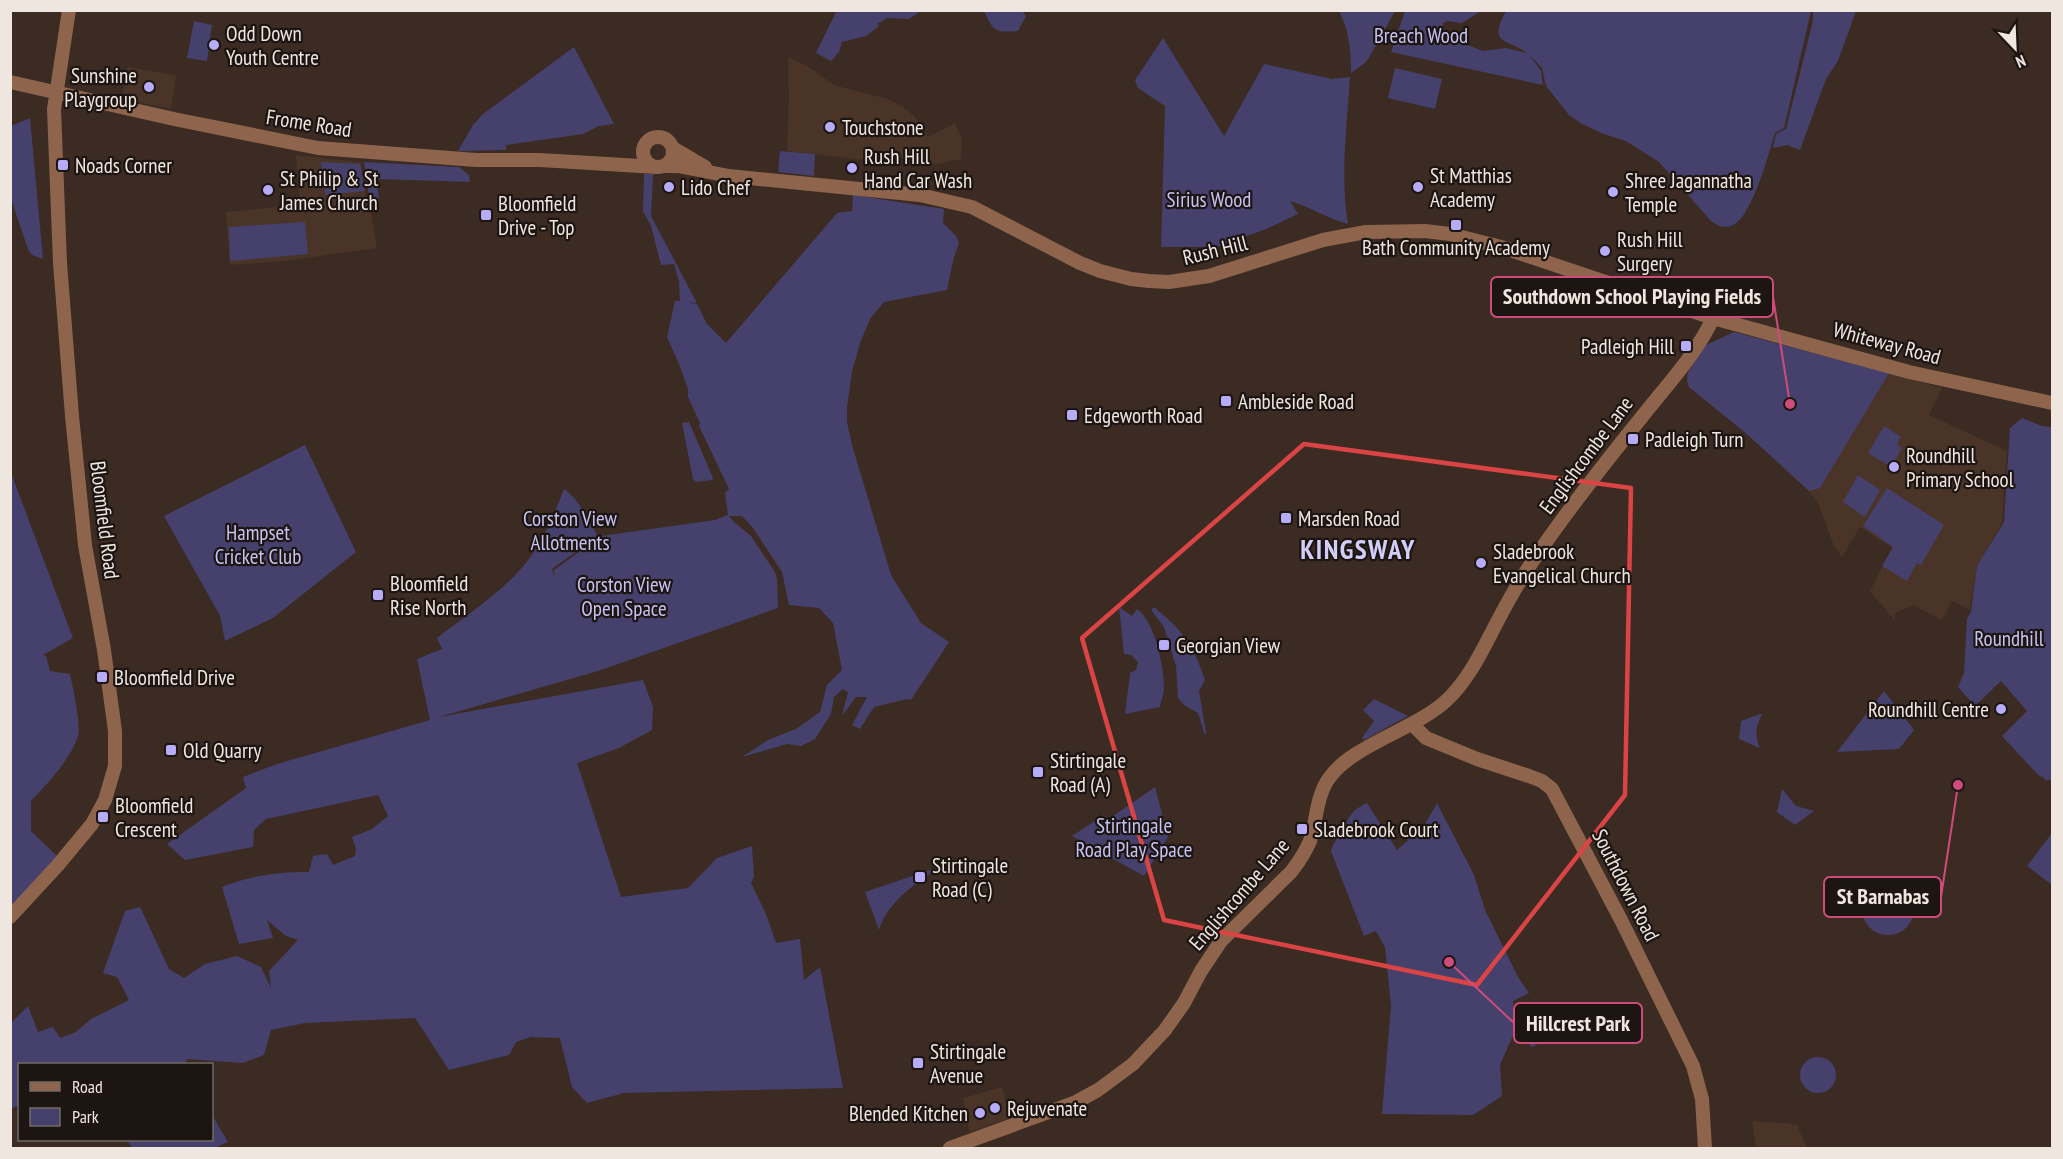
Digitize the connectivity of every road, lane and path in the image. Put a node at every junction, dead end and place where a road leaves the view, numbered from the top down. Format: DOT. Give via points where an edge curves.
graph roads {
  1 [pos="69,10"];
  2 [pos="10,82"];
  3 [pos="56,92"];
  4 [pos="673,148"];
  5 [pos="644,156"];
  6 [pos="607,164"];
  7 [pos="660,167"];
  8 [pos="729,176"];
  9 [pos="1713,318"];
  10 [pos="2052,403"];
  11 [pos="1412,724"];
  12 [pos="10,917"];
  13 [pos="950,1149"];
  14 [pos="1705,1149"];
  1 -- 3 [label="street, Bloomfield Road"];
  2 -- 3 [label="street, Frome Road"];
  3 -- 6 [label="street, Frome Road" via="318,148 476,160"];
  3 -- 12 [label="street, Bloomfield Road" via="54,137 72,416 85,545 115,731 115,766 105,800 92,824"];
  4 -- 5 [label="street" via="667,139 653,137 645,144"];
  4 -- 7 [label="street" via="670,161"];
  4 -- 8 [label="street, Rush Hill"];
  5 -- 6 [label="street, Frome Road"];
  5 -- 7 [label="street" via="648,163"];
  6 -- 7 [label="street, Frome Road"];
  7 -- 8 [label="street, Rush Hill" via="678,166"];
  8 -- 9 [label="street, Rush Hill" via="920,195 972,207 1080,263 1149,281 1209,276 1323,240 1366,232 1450,234 1502,247"];
  9 -- 10 [label="street, Whiteway Road" via="1909,372"];
  9 -- 11 [label="street, Englishcombe Lane" via="1692,353 1534,559 1479,658 1457,689"];
  11 -- 13 [label="street, Englishcombe Lane" via="1344,763 1330,777 1301,859 1221,941 1178,1012 1133,1064 1076,1102"];
  11 -- 14 [label="street, Southdown Road" via="1426,738 1529,776 1552,789 1693,1066 1702,1099"];
}
